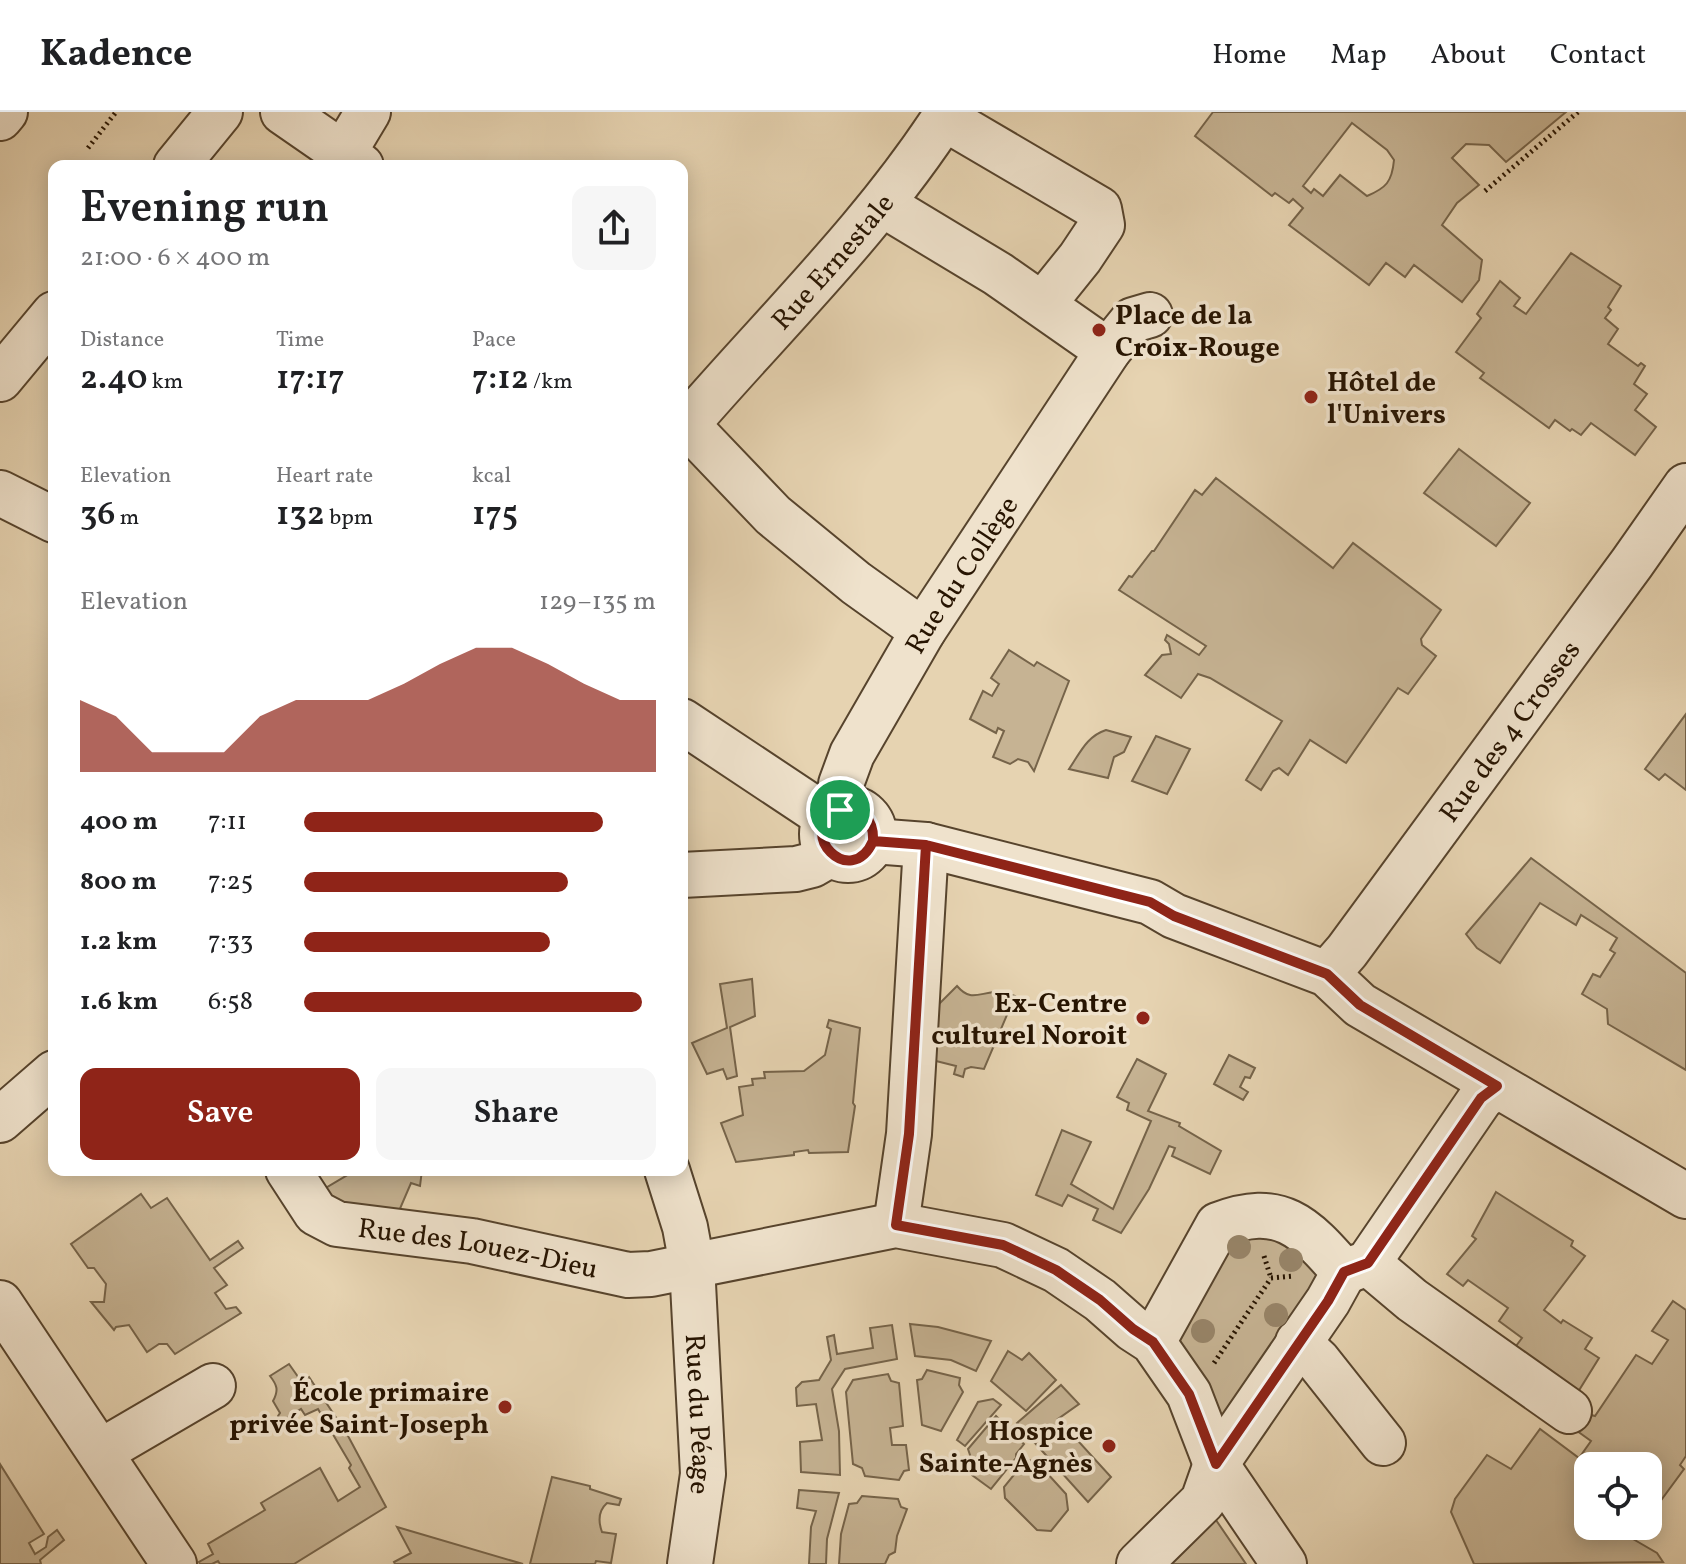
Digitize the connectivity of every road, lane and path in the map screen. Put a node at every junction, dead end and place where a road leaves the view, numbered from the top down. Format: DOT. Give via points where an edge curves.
graph roads {
  1 [pos="5,112"];
  2 [pos="116,112"];
  3 [pos="220,112"];
  4 [pos="283,112"];
  5 [pos="368,112"];
  6 [pos="1578,112"];
  7 [pos="946,115"];
  8 [pos="0,118"];
  9 [pos="88,148"];
  10 [pos="352,159"];
  11 [pos="181,160"];
  12 [pos="1485,191"];
  13 [pos="882,204"];
  14 [pos="1043,304"];
  15 [pos="1150,315"];
  16 [pos="48,321"];
  17 [pos="1108,351"];
  18 [pos="0,379"];
  19 [pos="689,411"];
  20 [pos="1686,486"];
  21 [pos="0,493"];
  22 [pos="48,517"];
  23 [pos="923,631"];
  24 [pos="688,725"];
  25 [pos="833,827"];
  26 [pos="926,845"];
  27 [pos="688,875"];
  28 [pos="1327,974"];
  29 [pos="48,1078"];
  30 [pos="1497,1086"];
  31 [pos="0,1120"];
  32 [pos="292,1176"];
  33 [pos="669,1176"];
  34 [pos="1686,1196"];
  35 [pos="896,1225"];
  36 [pos="692,1265"];
  37 [pos="1356,1268"];
  38 [pos="1271,1278"];
  39 [pos="0,1303"];
  40 [pos="1153,1342"];
  41 [pos="1298,1342"];
  42 [pos="1214,1363"];
  43 [pos="213,1386"];
  44 [pos="1569,1411"];
  45 [pos="1383,1443"];
  46 [pos="100,1452"];
  47 [pos="1216,1464"];
  48 [pos="174,1564"];
  49 [pos="690,1564"];
  50 [pos="1139,1564"];
  51 [pos="1284,1564"];
  1 -- 8 [label="street"];
  2 -- 9 [label="path"];
  3 -- 11 [label="street"];
  4 -- 10 [label="street"];
  5 -- 10 [label="street"];
  6 -- 12 [label="path"];
  7 -- 13 [label="street, Rue Ernestale"];
  7 -- 14 [label="street" via="1099,209 1102,225"];
  13 -- 14 [label="street"];
  13 -- 19 [label="street, Rue Ernestale"];
  14 -- 17 [label="street"];
  15 -- 17 [label="street, Rue du Collège" via="1133,320"];
  16 -- 18 [label="street"];
  17 -- 23 [label="street, Rue du Collège"];
  19 -- 23 [label="street" via="773,515"];
  20 -- 28 [label="street, Rue des 4 Crosses"];
  21 -- 22 [label="street"];
  23 -- 25 [label="street, Rue du Collège" via="852,754"];
  24 -- 25 [label="street"];
  25 -- 26 [label="street" via="837,858 852,860 865,854 873,841"];
  25 -- 27 [label="street" via="812,865"];
  26 -- 28 [label="street" via="1150,902"];
  26 -- 35 [label="street" via="909,1134"];
  28 -- 30 [label="street" via="1360,1005"];
  29 -- 31 [label="street"];
  30 -- 34 [label="street"];
  30 -- 37 [label="street" via="1481,1098"];
  32 -- 36 [label="street, Rue des Louez-Dieu" via="316,1213 337,1224 484,1243 613,1274 640,1275"];
  33 -- 36 [label="street, Rue du Péage"];
  35 -- 36 [label="street, Rue des Louez-Dieu"];
  35 -- 40 [label="street" via="1003,1245 1056,1270"];
  36 -- 49 [label="street, Rue du Péage" via="703,1474"];
  37 -- 40 [label="street" via="1283,1217 1238,1217 1218,1225"];
  37 -- 41 [label="street"];
  37 -- 44 [label="street" via="1412,1300"];
  38 -- 42 [label="path"];
  39 -- 46 [label="street"];
  40 -- 47 [label="street" via="1189,1394"];
  41 -- 45 [label="street"];
  41 -- 47 [label="street"];
  43 -- 46 [label="street"];
  46 -- 48 [label="street"];
  47 -- 50 [label="street" via="1203,1501"];
  47 -- 51 [label="street"];
}
